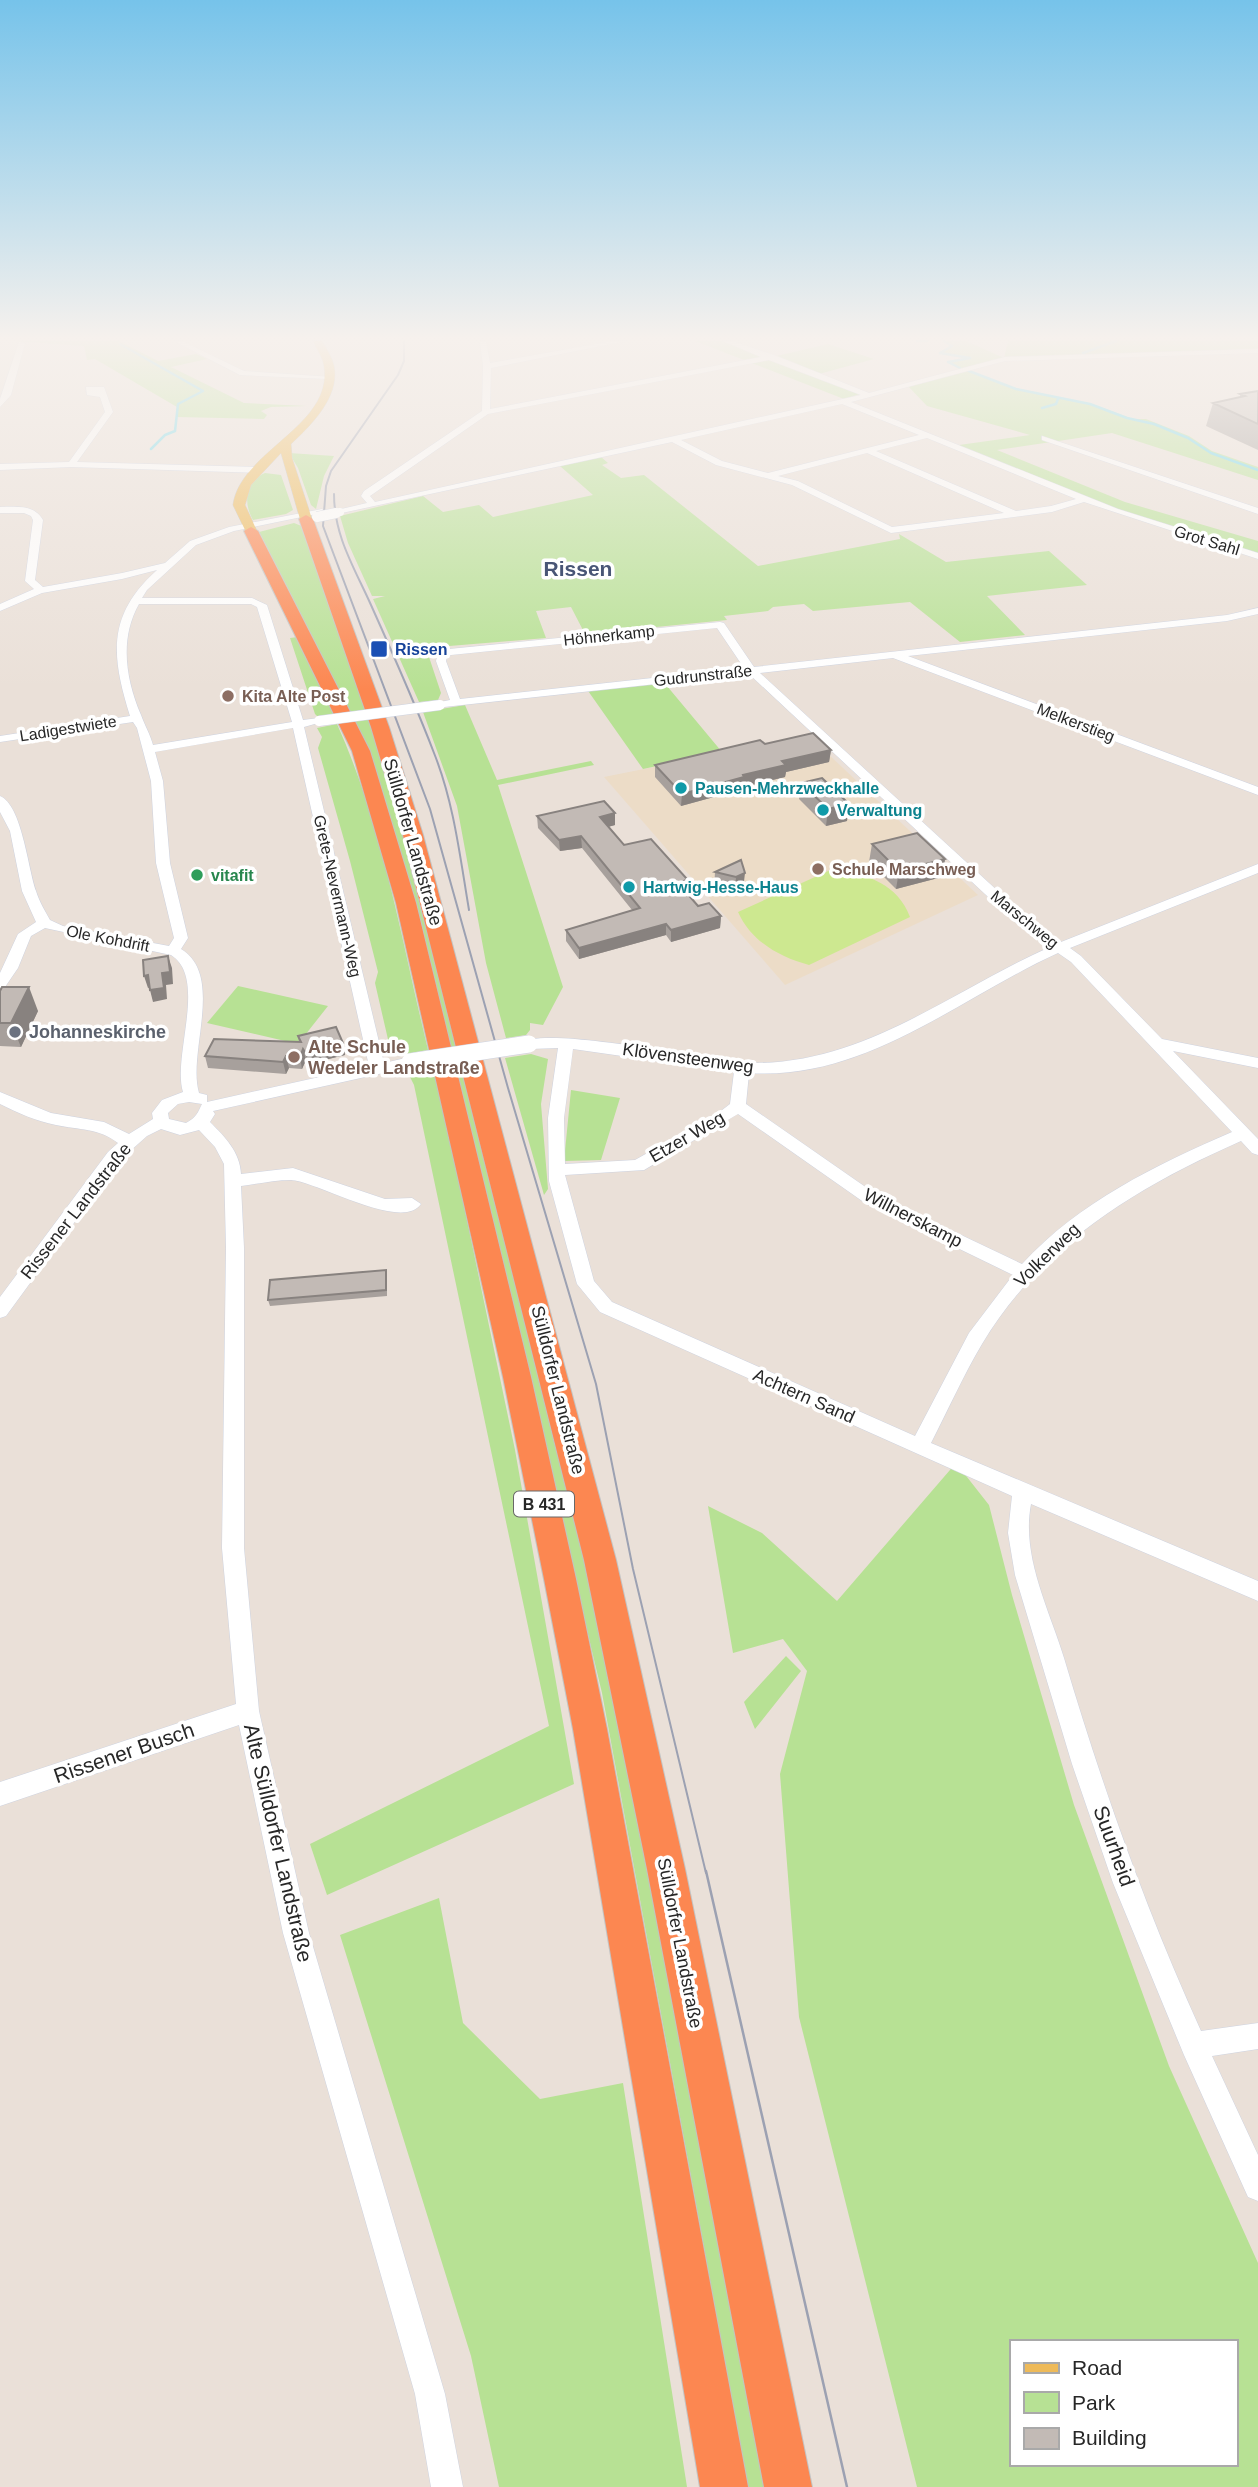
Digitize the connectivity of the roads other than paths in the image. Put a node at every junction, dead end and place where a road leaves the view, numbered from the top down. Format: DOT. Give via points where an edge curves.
graph roads {
  1 [pos="76,457"];
  2 [pos="273,457"];
  3 [pos="287,457"];
  4 [pos="419,457"];
  5 [pos="590,457"];
  6 [pos="708,457"];
  7 [pos="844,457"];
  8 [pos="883,457"];
  9 [pos="979,457"];
  10 [pos="1101,457"];
  11 [pos="71,464"];
  12 [pos="0,467"];
  13 [pos="258,472"];
  14 [pos="771,475"];
  15 [pos="1084,499"];
  16 [pos="368,505"];
  17 [pos="0,510"];
  18 [pos="1258,511"];
  19 [pos="309,514"];
  20 [pos="1015,514"];
  21 [pos="249,528"];
  22 [pos="1258,556"];
  23 [pos="170,562"];
  24 [pos="127,576"];
  25 [pos="143,588"];
  26 [pos="40,589"];
  27 [pos="134,601"];
  28 [pos="0,608"];
  29 [pos="1258,611"];
  30 [pos="894,655"];
  31 [pos="751,670"];
  32 [pos="456,702"];
  33 [pos="136,718"];
  34 [pos="298,724"];
  35 [pos="0,739"];
  36 [pos="149,750"];
  37 [pos="1258,791"];
  38 [pos="0,800"];
  39 [pos="1258,868"];
  40 [pos="44,923"];
  41 [pos="1060,947"];
  42 [pos="173,951"];
  43 [pos="0,984"];
  44 [pos="566,1043"];
  45 [pos="1161,1044"];
  46 [pos="190,1048"];
  47 [pos="1258,1063"];
  48 [pos="377,1068"];
  49 [pos="741,1069"];
  50 [pos="0,1097"];
  51 [pos="192,1097"];
  52 [pos="174,1100"];
  53 [pos="738,1106"];
  54 [pos="204,1114"];
  55 [pos="162,1122"];
  56 [pos="1243,1134"];
  57 [pos="128,1142"];
  58 [pos="1258,1149"];
  59 [pos="556,1170"];
  60 [pos="233,1181"];
  61 [pos="412,1204"];
  62 [pos="1024,1273"];
  63 [pos="0,1311"];
  64 [pos="919,1447"];
  65 [pos="1023,1491"];
  66 [pos="1258,1591"];
  67 [pos="248,1711"];
  68 [pos="0,1794"];
  69 [pos="1258,2036"];
  70 [pos="1193,2046"];
  71 [pos="1258,2186"];
  72 [pos="447,2487"];
  73 [pos="724,2487"];
  74 [pos="788,2487"];
  1 -- 11 [label="street"];
  2 -- 13 [label="main road, B 431"];
  3 -- 19 [label="main road, B 431"];
  4 -- 16 [label="street" via="367,492"];
  5 -- 16 [label="street"];
  6 -- 14 [label="street"];
  7 -- 14 [label="street"];
  8 -- 20 [label="street"];
  9 -- 15 [label="street, Grot Sahl"];
  10 -- 18 [label="street"];
  11 -- 12 [label="street"];
  11 -- 13 [label="street"];
  13 -- 19 [label="main road" via="284,476 292,498"];
  13 -- 21 [label="main road, B 431" via="239,500"];
  14 -- 20 [label="street" via="891,530"];
  15 -- 20 [label="street"];
  15 -- 22 [label="street, Grot Sahl"];
  16 -- 19 [label="street, bridge"];
  17 -- 26 [label="street" via="35,514 30,581"];
  19 -- 21 [label="street"];
  19 -- 74 [label="highway, Sülldorfer Landstraße / B 431" via="413,835 600,1560"];
  21 -- 23 [label="street" via="193,543"];
  21 -- 73 [label="highway, Sülldorfer Landstraße / B 431" via="361,751 406,903 560,1579"];
  23 -- 24 [label="street"];
  23 -- 25 [label="street"];
  24 -- 25 [label="street"];
  24 -- 26 [label="street"];
  25 -- 27 [label="street"];
  26 -- 28 [label="street"];
  27 -- 33 [label="street" via="121,650 123,677"];
  27 -- 34 [label="street, Grete-Nevermann-Weg" via="259,603"];
  29 -- 30 [label="street, Gudrunstraße"];
  30 -- 31 [label="street, Gudrunstraße"];
  30 -- 37 [label="street, Melkerstieg"];
  31 -- 32 [label="street, Gudrunstraße"];
  31 -- 32 [label="street, Höhnerkamp" via="723,628 713,624 443,654 441,661"];
  31 -- 41 [label="street, Marschweg" via="1020,919"];
  32 -- 34 [label="street, Gudrunstraße, bridge"];
  33 -- 35 [label="street, Ladigestwiete"];
  33 -- 36 [label="street" via="144,728"];
  34 -- 36 [label="street, Gudrunstraße"];
  34 -- 48 [label="street, Grete-Nevermann-Weg"];
  36 -- 42 [label="street" via="157,781 163,863 181,938"];
  38 -- 40 [label="street" via="16,831 29,891"];
  39 -- 41 [label="street, Klövensteenweg"];
  40 -- 42 [label="street, Ole Kohdrift"];
  40 -- 43 [label="street" via="25,934"];
  41 -- 45 [label="street, Marschweg"];
  41 -- 49 [label="street, Klövensteenweg" via="920,1022 845,1055 788,1067"];
  42 -- 46 [label="street" via="186,960 197,991"];
  44 -- 48 [label="street, Klövensteenweg, bridge" via="529,1044"];
  44 -- 49 [label="street, Klövensteenweg"];
  44 -- 59 [label="street, Achtern Sand" via="556,1118"];
  45 -- 47 [label="street"];
  45 -- 56 [label="street, Marschweg"];
  46 -- 51 [label="street" via="186,1080"];
  46 -- 52 [label="street" via="179,1069"];
  48 -- 54 [label="street, Klövensteenweg"];
  49 -- 53 [label="street, Etzer Weg"];
  50 -- 57 [label="street" via="43,1116 105,1125"];
  51 -- 52 [label="street"];
  51 -- 54 [label="street" via="200,1098"];
  52 -- 55 [label="street" via="160,1113"];
  53 -- 59 [label="street, Etzer Weg" via="638,1166"];
  53 -- 62 [label="street, Willnerskamp" via="871,1199"];
  54 -- 55 [label="street" via="184,1129"];
  54 -- 60 [label="street, Alte Sülldorfer Landstraße" via="226,1150"];
  55 -- 57 [label="street, Rissener Landstraße"];
  56 -- 58 [label="street, Marschweg"];
  56 -- 62 [label="street, Volkerweg" via="1175,1162 1113,1197"];
  57 -- 63 [label="street, Rissener Landstraße"];
  59 -- 64 [label="street, Achtern Sand" via="586,1283 606,1307"];
  60 -- 61 [label="street" via="293,1174 384,1205"];
  60 -- 67 [label="street, Alte Sülldorfer Landstraße" via="233,1548"];
  62 -- 64 [label="street, Volkerweg" via="984,1325"];
  64 -- 65 [label="street, Achtern Sand"];
  65 -- 66 [label="street, Achtern Sand"];
  65 -- 70 [label="street, Suurheid" via="1018,1512 1024,1567 1089,1779"];
  67 -- 68 [label="street, Rissener Busch"];
  67 -- 72 [label="street, Alte Sülldorfer Landstraße" via="296,1933 430,2394"];
  69 -- 70 [label="street"];
  70 -- 71 [label="street, Suurheid"];
}
